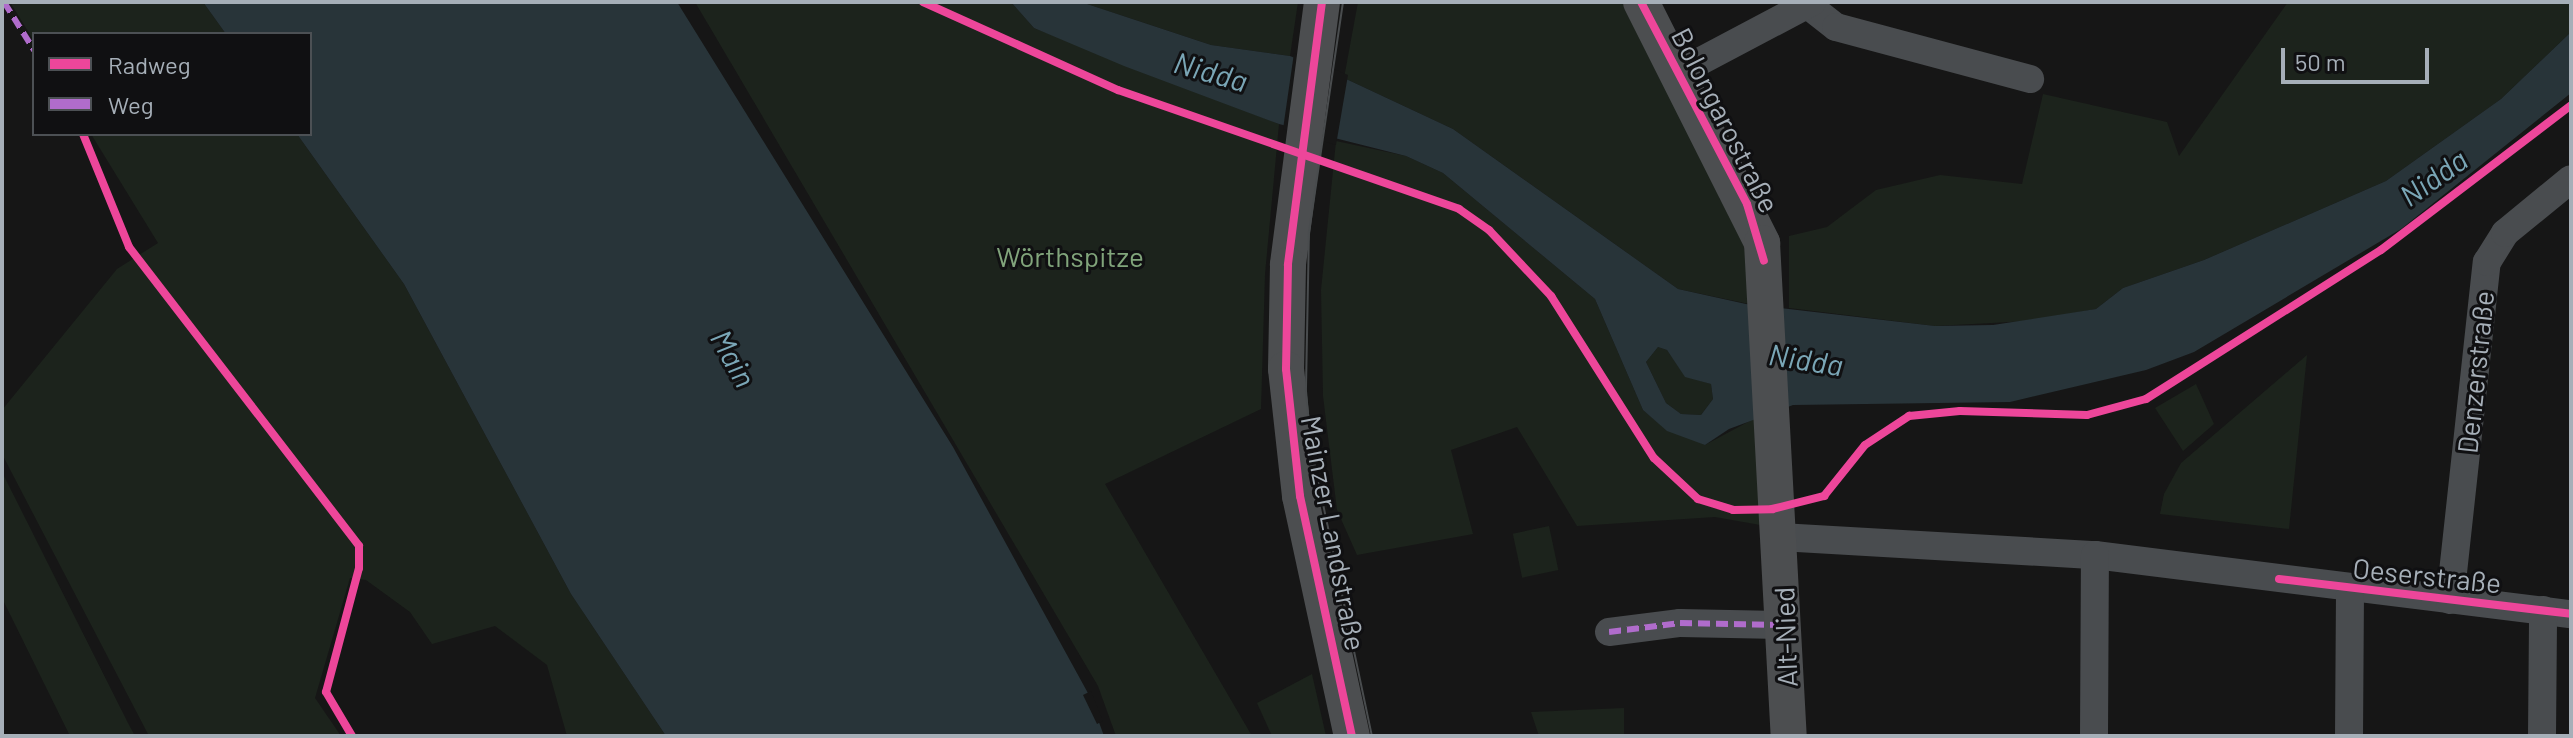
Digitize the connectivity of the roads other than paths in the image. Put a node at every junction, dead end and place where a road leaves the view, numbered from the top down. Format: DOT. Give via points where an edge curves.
graph roads {
  1 [pos="1641,2"];
  2 [pos="1811,4"];
  3 [pos="1321,11"];
  4 [pos="1678,73"];
  5 [pos="2030,79"];
  6 [pos="2571,179"];
  7 [pos="1779,528"];
  8 [pos="2095,555"];
  9 [pos="2350,589"];
  10 [pos="2450,600"];
  11 [pos="2557,612"];
  12 [pos="1784,625"];
  13 [pos="1609,632"];
  14 [pos="1352,736"];
  15 [pos="1789,736"];
  16 [pos="2094,736"];
  17 [pos="2349,736"];
  18 [pos="2542,736"];
  1 -- 4 [label="main road, Bolongarostraße"];
  2 -- 4 [label="street"];
  2 -- 5 [label="street" via="1836,27"];
  3 -- 14 [label="main road, Mainzer Landstraße" via="1285,318 1291,436"];
  4 -- 7 [label="main road, Bolongarostraße" via="1758,227"];
  6 -- 10 [label="street, Denzerstraße" via="2505,233 2487,262"];
  7 -- 8 [label="street, Oeserstraße"];
  7 -- 12 [label="main road, Alt-Nied"];
  8 -- 9 [label="street, Oeserstraße"];
  8 -- 16 [label="street"];
  9 -- 10 [label="street, Oeserstraße"];
  9 -- 17 [label="street"];
  10 -- 11 [label="street, Oeserstraße"];
  11 -- 18 [label="street"];
  12 -- 13 [label="street" via="1680,623"];
  12 -- 15 [label="main road, Alt-Nied"];
}
